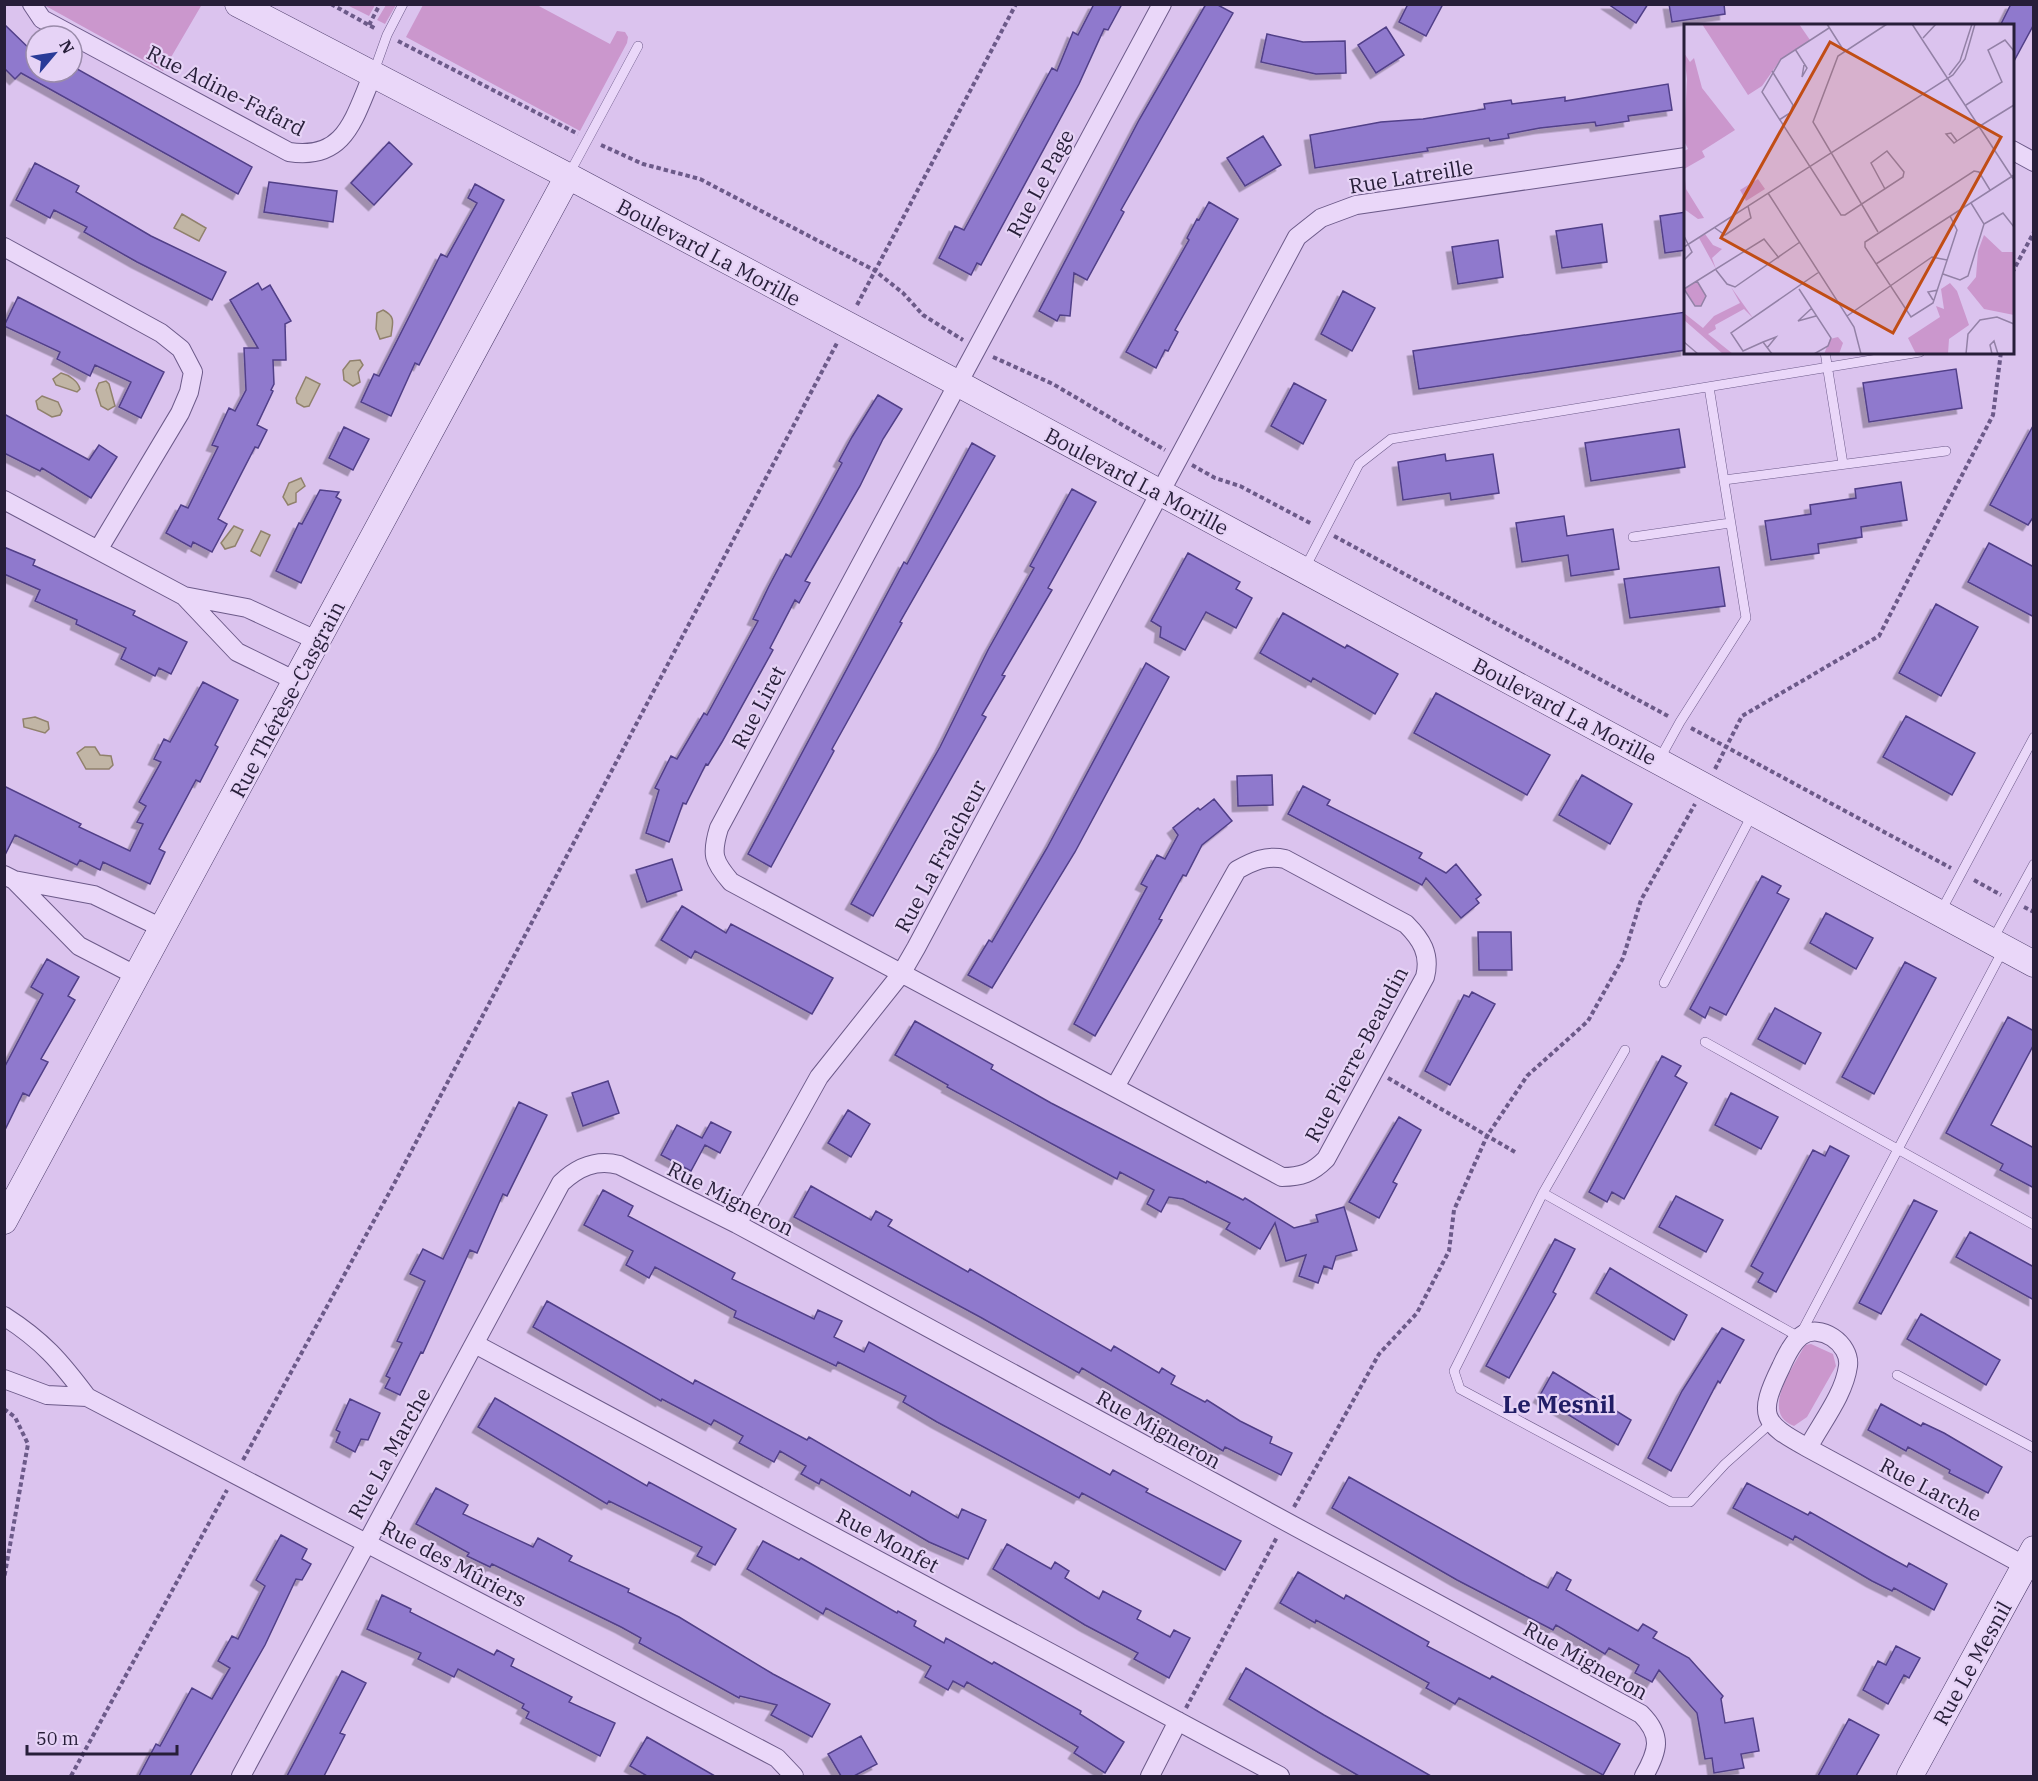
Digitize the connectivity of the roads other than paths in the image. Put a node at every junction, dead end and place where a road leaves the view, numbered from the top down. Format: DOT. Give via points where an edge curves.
graph roads {
  1 [pos="32,4"];
  2 [pos="238,4"];
  3 [pos="403,4"];
  4 [pos="1162,4"];
  5 [pos="639,46"];
  6 [pos="373,74"];
  7 [pos="1684,157"];
  8 [pos="568,176"];
  9 [pos="4,248"];
  10 [pos="1825,354"];
  11 [pos="1908,354"];
  12 [pos="1827,368"];
  13 [pos="957,383"];
  14 [pos="1709,387"];
  15 [pos="1946,451"];
  16 [pos="1844,464"];
  17 [pos="1724,480"];
  18 [pos="1159,494"];
  19 [pos="4,500"];
  20 [pos="1730,523"];
  21 [pos="1633,537"];
  22 [pos="98,550"];
  23 [pos="1304,571"];
  24 [pos="184,596"];
  25 [pos="318,641"];
  26 [pos="298,682"];
  27 [pos="2034,737"];
  28 [pos="1658,762"];
  29 [pos="1753,814"];
  30 [pos="2034,864"];
  31 [pos="9,878"];
  32 [pos="1940,914"];
  33 [pos="162,928"];
  34 [pos="1998,945"];
  35 [pos="2034,964"];
  36 [pos="901,974"];
  37 [pos="137,976"];
  38 [pos="1664,983"];
  39 [pos="1705,1042"];
  40 [pos="1625,1050"];
  41 [pos="1115,1087"];
  42 [pos="1898,1149"];
  43 [pos="590,1164"];
  44 [pos="1543,1193"];
  45 [pos="4,1221"];
  46 [pos="737,1224"];
  47 [pos="2034,1224"];
  48 [pos="4,1316"];
  49 [pos="1799,1337"];
  50 [pos="475,1344"];
  51 [pos="1897,1375"];
  52 [pos="4,1379"];
  53 [pos="87,1397"];
  54 [pos="1771,1424"];
  55 [pos="1808,1448"];
  56 [pos="2034,1448"];
  57 [pos="366,1542"];
  58 [pos="2031,1561"];
  59 [pos="1178,1721"];
  60 [pos="241,1776"];
  61 [pos="794,1776"];
  62 [pos="1150,1776"];
  63 [pos="1280,1776"];
  64 [pos="1644,1776"];
  65 [pos="1910,1776"];
  1 -- 6 [label="street, Rue Adine-Fafard" via="42,19 289,152 323,151 339,142"];
  2 -- 6 [label="street, Boulevard La Morille"];
  3 -- 6 [label="lane"];
  4 -- 13 [label="street, Rue Le Page"];
  5 -- 8 [label="lane"];
  6 -- 8 [label="street, Boulevard La Morille"];
  7 -- 18 [label="street, Rue Latreille" via="1356,205 1321,218 1297,237 1283,259"];
  8 -- 13 [label="street, Boulevard La Morille"];
  8 -- 25 [label="street, Rue Thérèse-Casgrain"];
  9 -- 22 [label="street" via="160,333 181,349 193,372 180,413"];
  10 -- 12 [label="lane"];
  11 -- 12 [label="lane"];
  12 -- 14 [label="lane"];
  12 -- 16 [label="lane"];
  13 -- 18 [label="street, Boulevard La Morille"];
  13 -- 36 [label="street, Rue Liret" via="719,828 713,848 717,866 730,882"];
  14 -- 17 [label="lane"];
  14 -- 23 [label="lane" via="1391,439 1359,464"];
  15 -- 16 [label="lane"];
  16 -- 17 [label="lane"];
  17 -- 20 [label="lane"];
  18 -- 23 [label="street, Boulevard La Morille"];
  18 -- 36 [label="street, Rue La Fraîcheur"];
  19 -- 22 [label="street"];
  20 -- 21 [label="lane"];
  20 -- 28 [label="lane" via="1746,618"];
  22 -- 24 [label="street"];
  23 -- 28 [label="street, Boulevard La Morille"];
  24 -- 25 [label="street" via="247,608"];
  24 -- 26 [label="street" via="237,652"];
  25 -- 26 [label="street, Rue Thérèse-Casgrain"];
  26 -- 33 [label="street, Rue Thérèse-Casgrain"];
  27 -- 32 [label="lane"];
  28 -- 29 [label="street, Boulevard La Morille"];
  29 -- 32 [label="street, Boulevard La Morille"];
  29 -- 38 [label="lane"];
  30 -- 34 [label="lane"];
  31 -- 33 [label="street" via="94,895"];
  31 -- 37 [label="street" via="78,945"];
  32 -- 34 [label="street, Boulevard La Morille"];
  33 -- 37 [label="street, Rue Thérèse-Casgrain"];
  34 -- 35 [label="street, Boulevard La Morille"];
  34 -- 42 [label="lane"];
  36 -- 41 [label="street, Rue Pierre-Beaudin"];
  36 -- 46 [label="street, Rue La Fraîcheur" via="819,1077"];
  37 -- 45 [label="street, Rue Thérèse-Casgrain"];
  39 -- 42 [label="lane"];
  40 -- 44 [label="lane"];
  41 -- 41 [label="street, Rue Pierre-Beaudin" via="1282,1178 1314,1171 1326,1159 1425,976 1428,965 1419,937 1406,924 1285,859 1273,856 1253,861 1237,870"];
  42 -- 47 [label="lane"];
  42 -- 49 [label="lane"];
  43 -- 46 [label="street, Rue Migneron" via="619,1165"];
  43 -- 50 [label="street, Rue La Marche" via="561,1184"];
  44 -- 49 [label="lane"];
  44 -- 54 [label="lane" via="1454,1371 1460,1389 1671,1502 1690,1502 1725,1464"];
  46 -- 64 [label="street, Rue Migneron" via="1641,1714 1651,1724 1657,1745"];
  48 -- 53 [label="street, Rue des Mûriers" via="35,1336"];
  49 -- 54 [label="street" via="1767,1394"];
  49 -- 55 [label="street" via="1812,1331 1830,1335 1843,1348 1848,1363 1844,1381"];
  50 -- 57 [label="street, Rue La Marche"];
  50 -- 59 [label="street, Rue Monfet"];
  51 -- 56 [label="lane"];
  52 -- 53 [label="street, Rue des Mûriers" via="47,1395"];
  53 -- 57 [label="street, Rue des Mûriers"];
  54 -- 55 [label="street, Rue Larche" via="1776,1431"];
  55 -- 58 [label="street, Rue Larche"];
  57 -- 60 [label="street, Rue La Marche"];
  57 -- 61 [label="street, Rue des Mûriers" via="777,1758"];
  58 -- 65 [label="street, Rue Le Mesnil"];
  59 -- 62 [label="street"];
  59 -- 63 [label="street, Rue Monfet"];
}
